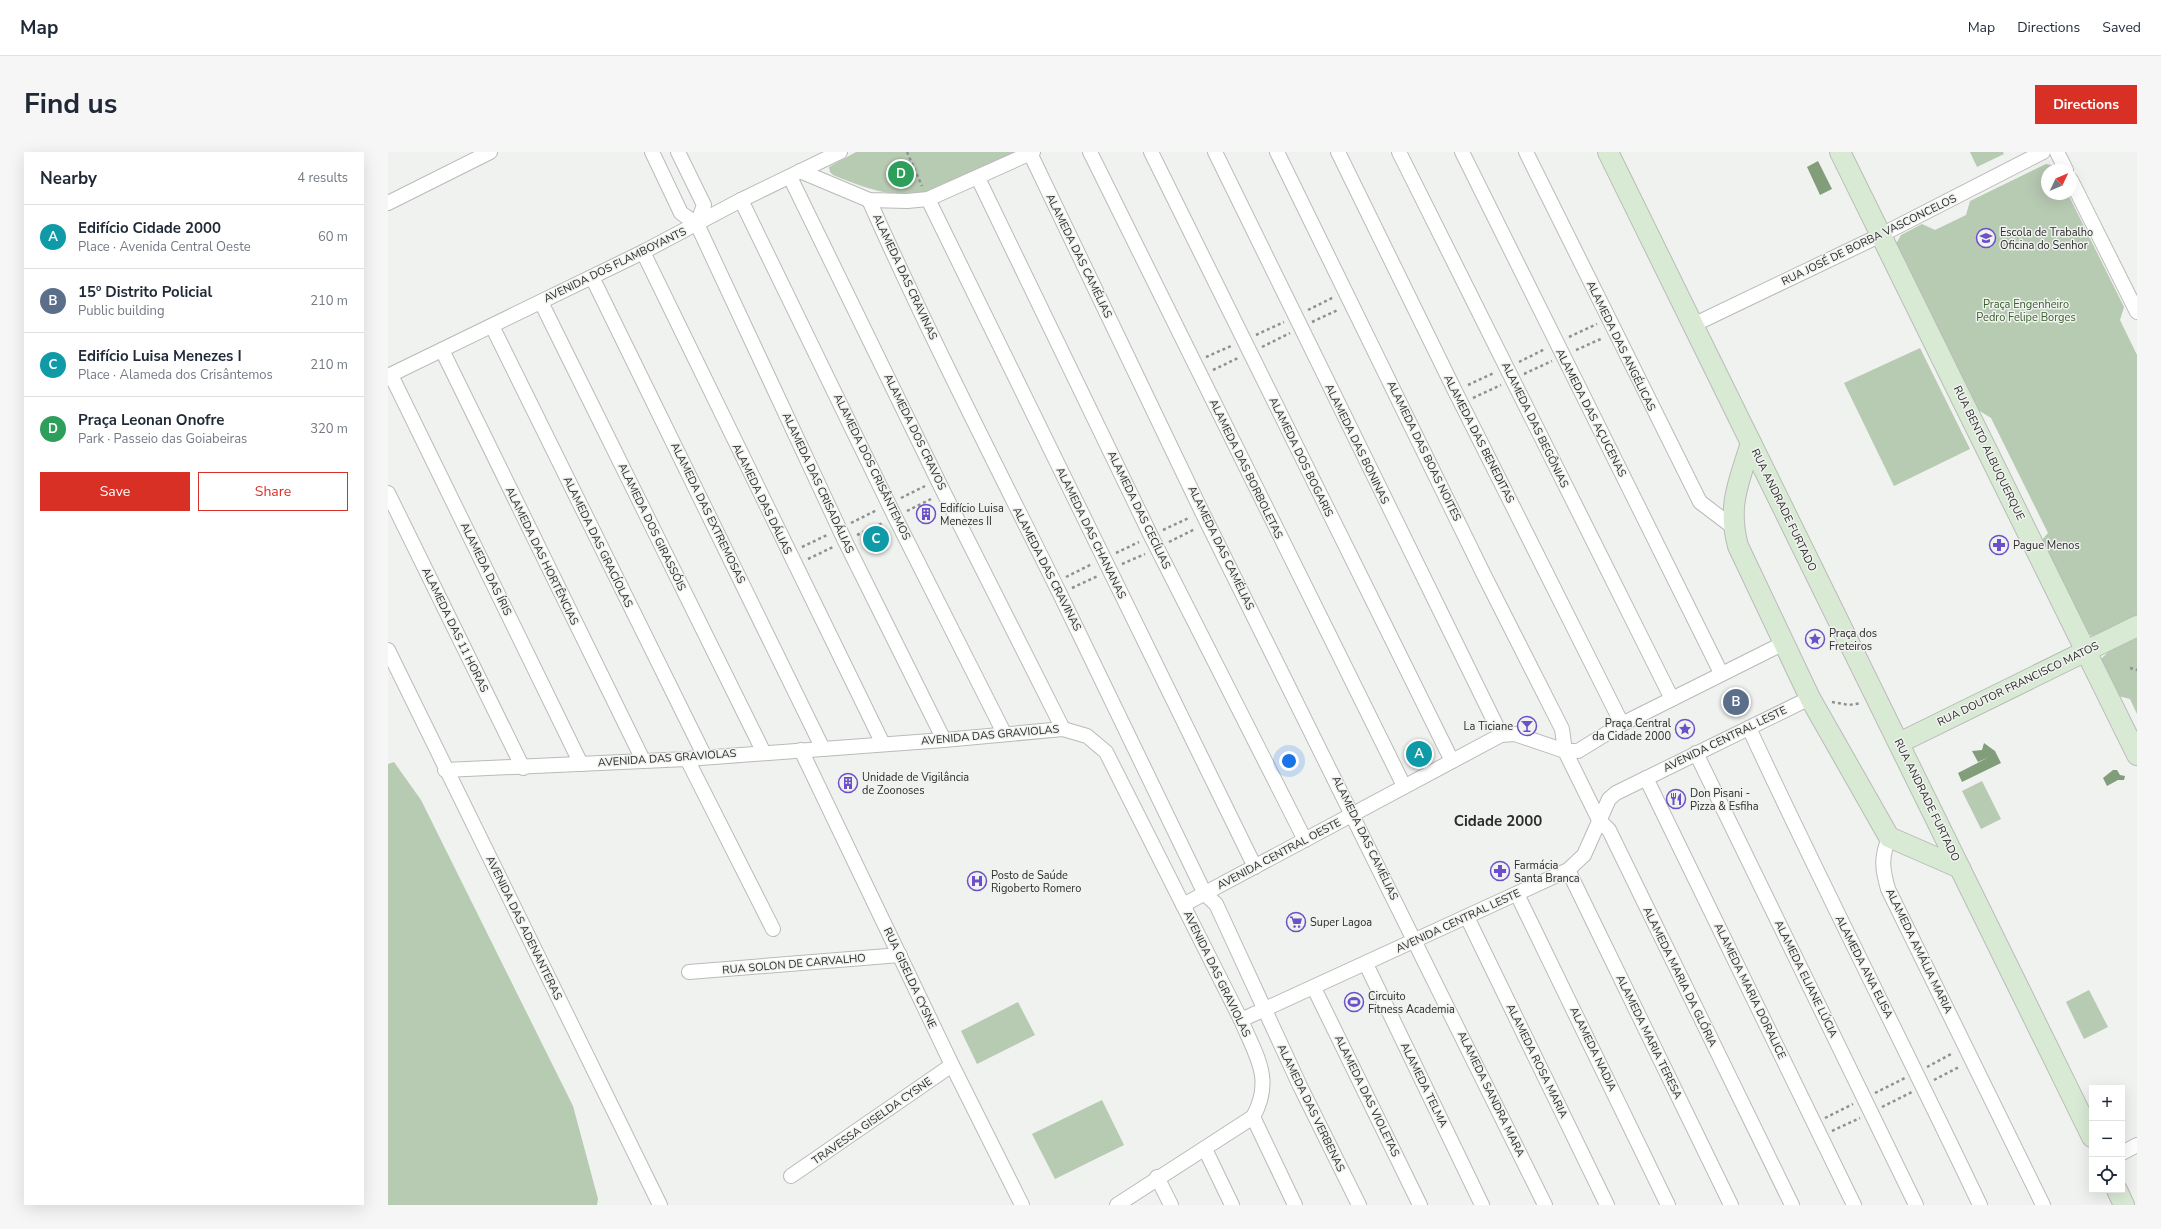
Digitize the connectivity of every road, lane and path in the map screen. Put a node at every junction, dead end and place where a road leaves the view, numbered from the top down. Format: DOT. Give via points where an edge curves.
graph roads {
  1 [pos="490,152"];
  2 [pos="652,152"];
  3 [pos="678,152"];
  4 [pos="840,152"];
  5 [pos="907,152"];
  6 [pos="1090,152"];
  7 [pos="1151,152"];
  8 [pos="1215,152"];
  9 [pos="1277,152"];
  10 [pos="1338,152"];
  11 [pos="1399,152"];
  12 [pos="1462,152"];
  13 [pos="1526,152"];
  14 [pos="1608,152"];
  15 [pos="1840,152"];
  16 [pos="2043,152"];
  17 [pos="2057,152"];
  18 [pos="1031,153"];
  19 [pos="2063,164"];
  20 [pos="795,174"];
  21 [pos="978,178"];
  22 [pos="2077,192"];
  23 [pos="928,199"];
  24 [pos="742,200"];
  25 [pos="869,200"];
  26 [pos="388,203"];
  27 [pos="697,224"];
  28 [pos="1881,235"];
  29 [pos="643,252"];
  30 [pos="592,276"];
  31 [pos="1349,298"];
  32 [pos="541,302"];
  33 [pos="2137,312"];
  34 [pos="1607,318"];
  35 [pos="1297,322"];
  36 [pos="1693,325"];
  37 [pos="492,326"];
  38 [pos="1614,332"];
  39 [pos="1556,344"];
  40 [pos="1247,346"];
  41 [pos="442,350"];
  42 [pos="1562,356"];
  43 [pos="1193,362"];
  44 [pos="1509,374"];
  45 [pos="390,376"];
  46 [pos="1200,376"];
  47 [pos="1458,397"];
  48 [pos="1751,443"];
  49 [pos="938,480"];
  50 [pos="388,493"];
  51 [pos="944,493"];
  52 [pos="889,504"];
  53 [pos="895,517"];
  54 [pos="1205,517"];
  55 [pos="1733,527"];
  56 [pos="842,535"];
  57 [pos="1155,542"];
  58 [pos="792,560"];
  59 [pos="1107,564"];
  60 [pos="1057,588"];
  61 [pos="2137,626"];
  62 [pos="1784,643"];
  63 [pos="388,650"];
  64 [pos="2086,650"];
  65 [pos="2130,668"];
  66 [pos="2137,670"];
  67 [pos="1721,674"];
  68 [pos="1810,698"];
  69 [pos="1672,699"];
  70 [pos="1862,703"];
  71 [pos="1622,724"];
  72 [pos="1749,728"];
  73 [pos="1063,729"];
  74 [pos="1004,733"];
  75 [pos="1501,735"];
  76 [pos="944,740"];
  77 [pos="1899,743"];
  78 [pos="883,744"];
  79 [pos="823,749"];
  80 [pos="801,750"];
  81 [pos="1565,751"];
  82 [pos="763,752"];
  83 [pos="1696,753"];
  84 [pos="2137,755"];
  85 [pos="705,757"];
  86 [pos="687,758"];
  87 [pos="643,760"];
  88 [pos="1452,761"];
  89 [pos="581,764"];
  90 [pos="523,768"];
  91 [pos="445,770"];
  92 [pos="1646,778"];
  93 [pos="1404,786"];
  94 [pos="1354,814"];
  95 [pos="1599,820"];
  96 [pos="1889,837"];
  97 [pos="1305,840"];
  98 [pos="1255,867"];
  99 [pos="1960,868"];
  100 [pos="1568,870"];
  101 [pos="1205,894"];
  102 [pos="1517,894"];
  103 [pos="1183,905"];
  104 [pos="1467,917"];
  105 [pos="773,929"];
  106 [pos="1415,940"];
  107 [pos="900,956"];
  108 [pos="1366,964"];
  109 [pos="689,972"];
  110 [pos="1314,988"];
  111 [pos="1264,1010"];
  112 [pos="1241,1020"];
  113 [pos="1966,1047"];
  114 [pos="1972,1060"];
  115 [pos="952,1065"];
  116 [pos="1917,1072"];
  117 [pos="1923,1086"];
  118 [pos="1864,1098"];
  119 [pos="1871,1113"];
  120 [pos="1253,1117"];
  121 [pos="1814,1124"];
  122 [pos="2089,1131"];
  123 [pos="1821,1137"];
  124 [pos="2137,1146"];
  125 [pos="1205,1149"];
  126 [pos="2125,1152"];
  127 [pos="791,1176"];
  128 [pos="1158,1178"];
  129 [pos="2118,1193"];
  130 [pos="660,1205"];
  131 [pos="1022,1205"];
  132 [pos="1117,1205"];
  133 [pos="1171,1205"];
  134 [pos="1232,1205"];
  135 [pos="1295,1205"];
  136 [pos="1359,1205"];
  137 [pos="1420,1205"];
  138 [pos="1482,1205"];
  139 [pos="1545,1205"];
  140 [pos="1607,1205"];
  141 [pos="1668,1205"];
  142 [pos="1731,1205"];
  143 [pos="1792,1205"];
  144 [pos="1854,1205"];
  145 [pos="1916,1205"];
  146 [pos="1980,1205"];
  147 [pos="2042,1205"];
  148 [pos="2124,1205"];
  1 -- 26 [label="street"];
  2 -- 27 [label="street" via="681,213"];
  3 -- 27 [label="street" via="704,205"];
  4 -- 20 [label="street, AVENIDA DOS FLAMBOYANTS"];
  5 -- 23 [label="path"];
  6 -- 43 [label="street, ALAMEDA DAS BORBOLETAS"];
  7 -- 40 [label="street, ALAMEDA DOS BOGARIS"];
  8 -- 35 [label="street, ALAMEDA DAS BONINAS"];
  9 -- 31 [label="street, ALAMEDA DAS BOAS NOITES"];
  10 -- 47 [label="street, ALAMEDA DAS BENEDITAS"];
  11 -- 44 [label="street, ALAMEDA DAS BEGÔNIAS"];
  12 -- 39 [label="street, ALAMEDA DAS AÇUCENAS"];
  13 -- 34 [label="street, ALAMEDA DAS ANGÉLICAS"];
  14 -- 36 [label="street, RUA ANDRADE FURTADO"];
  15 -- 28 [label="street, RUA BENTO ALBUQUERQUE"];
  16 -- 28 [label="street, RUA JOSÉ DE BORBA VASCONCELOS"];
  17 -- 19 [label="street"];
  18 -- 21 [label="street"];
  18 -- 54 [label="street, ALAMEDA DAS CAMÉLIAS"];
  20 -- 24 [label="street, AVENIDA DOS FLAMBOYANTS"];
  20 -- 25 [label="street"];
  20 -- 49 [label="street, ALAMEDA DOS CRAVOS"];
  21 -- 23 [label="street"];
  21 -- 57 [label="street, ALAMEDA DAS CECÍLIAS"];
  22 -- 33 [label="street"];
  23 -- 25 [label="street"];
  23 -- 59 [label="street, ALAMEDA DAS CHANANAS" via="1010,371"];
  24 -- 27 [label="street, AVENIDA DOS FLAMBOYANTS"];
  24 -- 52 [label="street, ALAMEDA DOS CRISÂNTEMOS"];
  25 -- 60 [label="street, ALAMEDA DAS CRAVINAS" via="904,280"];
  27 -- 29 [label="street, AVENIDA DOS FLAMBOYANTS"];
  27 -- 56 [label="street, ALAMEDA DAS CRISADÁLIAS"];
  28 -- 36 [label="street, RUA JOSÉ DE BORBA VASCONCELOS"];
  28 -- 64 [label="street, RUA BENTO ALBUQUERQUE"];
  29 -- 30 [label="street, AVENIDA DOS FLAMBOYANTS"];
  29 -- 58 [label="street, ALAMEDA DAS DÁLIAS"];
  30 -- 32 [label="street, AVENIDA DOS FLAMBOYANTS"];
  30 -- 79 [label="street, ALAMEDA DAS EXTREMOSAS"];
  31 -- 35 [label="path"];
  31 -- 35 [label="path"];
  31 -- 81 [label="street, ALAMEDA DAS BOAS NOITES" via="1562,729"];
  32 -- 37 [label="street, AVENIDA DOS FLAMBOYANTS"];
  32 -- 82 [label="street, ALAMEDA DOS GIRASSÓIS"];
  34 -- 38 [label="street, ALAMEDA DAS ANGÉLICAS"];
  34 -- 39 [label="path"];
  35 -- 40 [label="path"];
  35 -- 40 [label="path"];
  35 -- 75 [label="street, ALAMEDA DAS BONINAS"];
  36 -- 48 [label="street, RUA ANDRADE FURTADO"];
  37 -- 41 [label="street, AVENIDA DOS FLAMBOYANTS"];
  37 -- 85 [label="street, ALAMEDA DAS GRACÍOLAS"];
  38 -- 42 [label="path"];
  38 -- 55 [label="street, ALAMEDA DAS ANGÉLICAS" via="1700,502"];
  39 -- 42 [label="street, ALAMEDA DAS AÇUCENAS"];
  39 -- 44 [label="path"];
  40 -- 43 [label="path"];
  40 -- 46 [label="path"];
  40 -- 88 [label="street, ALAMEDA DOS BOGARIS"];
  41 -- 45 [label="street, AVENIDA DOS FLAMBOYANTS"];
  41 -- 87 [label="street, ALAMEDA DAS HORTÊNCIAS"];
  42 -- 44 [label="path"];
  42 -- 67 [label="street, ALAMEDA DAS AÇUCENAS"];
  43 -- 46 [label="street, ALAMEDA DAS BORBOLETAS"];
  44 -- 47 [label="path"];
  44 -- 47 [label="path"];
  44 -- 69 [label="street, ALAMEDA DAS BEGÔNIAS"];
  45 -- 89 [label="street, ALAMEDA DAS ÍRIS"];
  46 -- 93 [label="street, ALAMEDA DAS BORBOLETAS"];
  47 -- 71 [label="street, ALAMEDA DAS BENEDITAS"];
  48 -- 55 [label="street" via="1733,501"];
  48 -- 77 [label="street, RUA ANDRADE FURTADO"];
  49 -- 51 [label="street, ALAMEDA DOS CRAVOS"];
  49 -- 52 [label="path"];
  50 -- 90 [label="street, ALAMEDA DAS 11 HORAS"];
  51 -- 53 [label="path"];
  51 -- 73 [label="street, ALAMEDA DOS CRAVOS"];
  52 -- 53 [label="street, ALAMEDA DOS CRISÂNTEMOS"];
  52 -- 56 [label="path"];
  53 -- 56 [label="path"];
  53 -- 74 [label="street, ALAMEDA DOS CRISÂNTEMOS"];
  54 -- 57 [label="path"];
  54 -- 57 [label="path"];
  54 -- 94 [label="street, ALAMEDA DAS CAMÉLIAS"];
  55 -- 62 [label="street" via="1738,546"];
  56 -- 58 [label="path"];
  56 -- 58 [label="path"];
  56 -- 76 [label="street, ALAMEDA DAS CRISADÁLIAS"];
  57 -- 59 [label="path"];
  57 -- 59 [label="path"];
  57 -- 97 [label="street, ALAMEDA DAS CECÍLIAS"];
  58 -- 78 [label="street, ALAMEDA DAS DÁLIAS"];
  59 -- 60 [label="path"];
  59 -- 60 [label="path"];
  59 -- 98 [label="street, ALAMEDA DAS CHANANAS"];
  60 -- 101 [label="street, ALAMEDA DAS CRAVINAS"];
  61 -- 64 [label="street, RUA DOUTOR FRANCISCO MATOS"];
  62 -- 67 [label="street"];
  62 -- 68 [label="street"];
  63 -- 91 [label="street, AVENIDA DAS ADENANTERAS"];
  64 -- 77 [label="street, RUA DOUTOR FRANCISCO MATOS"];
  64 -- 84 [label="street, RUA BENTO ALBUQUERQUE"];
  65 -- 66 [label="path"];
  67 -- 69 [label="street"];
  68 -- 70 [label="path" via="1849,705"];
  68 -- 72 [label="street, AVENIDA CENTRAL LESTE"];
  68 -- 96 [label="street"];
  69 -- 71 [label="street"];
  71 -- 81 [label="street" via="1578,751"];
  72 -- 83 [label="street, AVENIDA CENTRAL LESTE"];
  72 -- 116 [label="street, ALAMEDA ANA ELISA" via="1813,866"];
  73 -- 74 [label="street, AVENIDA DAS GRAVIOLAS"];
  73 -- 103 [label="street, AVENIDA DAS GRAVIOLAS" via="1087,736 1106,752"];
  74 -- 76 [label="street, AVENIDA DAS GRAVIOLAS"];
  75 -- 81 [label="street" via="1515,734"];
  75 -- 88 [label="street, AVENIDA CENTRAL OESTE"];
  76 -- 78 [label="street, AVENIDA DAS GRAVIOLAS"];
  77 -- 99 [label="street, RUA ANDRADE FURTADO"];
  78 -- 79 [label="street, AVENIDA DAS GRAVIOLAS"];
  79 -- 80 [label="street, AVENIDA DAS GRAVIOLAS"];
  80 -- 82 [label="street, AVENIDA DAS GRAVIOLAS"];
  80 -- 107 [label="street, RUA GISELDA CYSNE"];
  81 -- 95 [label="street, ALAMEDA MARIA DA GLÓRIA"];
  82 -- 85 [label="street, AVENIDA DAS GRAVIOLAS"];
  83 -- 92 [label="street, AVENIDA CENTRAL LESTE"];
  83 -- 118 [label="street, ALAMEDA ELIANE LÚCIA"];
  85 -- 86 [label="street, AVENIDA DAS GRAVIOLAS"];
  86 -- 87 [label="street, AVENIDA DAS GRAVIOLAS"];
  86 -- 105 [label="street"];
  87 -- 89 [label="street, AVENIDA DAS GRAVIOLAS"];
  88 -- 93 [label="street, AVENIDA CENTRAL OESTE"];
  89 -- 90 [label="street, AVENIDA DAS GRAVIOLAS"];
  90 -- 91 [label="street, AVENIDA DAS GRAVIOLAS"];
  91 -- 130 [label="street, AVENIDA DAS ADENANTERAS"];
  92 -- 95 [label="street, AVENIDA CENTRAL LESTE" via="1609,799"];
  92 -- 121 [label="street, ALAMEDA MARIA DORALICE"];
  93 -- 94 [label="street, AVENIDA CENTRAL OESTE"];
  94 -- 97 [label="street, AVENIDA CENTRAL OESTE"];
  94 -- 106 [label="street, ALAMEDA DAS CAMÉLIAS"];
  95 -- 100 [label="street, AVENIDA CENTRAL LESTE" via="1584,855"];
  95 -- 143 [label="street, ALAMEDA MARIA DA GLÓRIA" via="1609,830"];
  96 -- 99 [label="street, RUA ANDRADE FURTADO"];
  96 -- 113 [label="street, ALAMEDA AMÁLIA MARIA" via="1882,853 1888,888"];
  97 -- 98 [label="street, AVENIDA CENTRAL OESTE"];
  98 -- 101 [label="street, AVENIDA CENTRAL OESTE"];
  99 -- 122 [label="street, RUA ANDRADE FURTADO"];
  100 -- 102 [label="street, AVENIDA CENTRAL LESTE"];
  100 -- 142 [label="street, ALAMEDA MARIA TERESA"];
  101 -- 103 [label="street, AVENIDA CENTRAL OESTE"];
  101 -- 111 [label="street, ALAMEDA DAS CRAVINAS" via="1216,904"];
  102 -- 104 [label="street, AVENIDA CENTRAL LESTE"];
  102 -- 141 [label="street, ALAMEDA NADJA"];
  103 -- 112 [label="street, AVENIDA DAS GRAVIOLAS"];
  104 -- 106 [label="street, AVENIDA CENTRAL LESTE"];
  104 -- 140 [label="street, ALAMEDA ROSA MARIA"];
  106 -- 108 [label="street, AVENIDA CENTRAL LESTE"];
  106 -- 139 [label="street, ALAMEDA SANDRA MARA"];
  107 -- 109 [label="street, RUA SOLON DE CARVALHO"];
  107 -- 115 [label="street, RUA GISELDA CYSNE"];
  108 -- 110 [label="street, AVENIDA CENTRAL LESTE"];
  108 -- 138 [label="street, ALAMEDA TELMA"];
  110 -- 111 [label="street, AVENIDA CENTRAL LESTE"];
  110 -- 137 [label="street, ALAMEDA DAS VIOLETAS"];
  111 -- 112 [label="street, AVENIDA CENTRAL LESTE"];
  111 -- 136 [label="street, ALAMEDA DAS VERBENAS"];
  112 -- 120 [label="street, AVENIDA DAS GRAVIOLAS" via="1263,1074 1263,1095"];
  113 -- 114 [label="street, ALAMEDA AMÁLIA MARIA"];
  113 -- 116 [label="path"];
  114 -- 117 [label="path"];
  114 -- 147 [label="street, ALAMEDA AMÁLIA MARIA"];
  115 -- 127 [label="street, TRAVESSA GISELDA CYSNE"];
  115 -- 131 [label="street, RUA GISELDA CYSNE"];
  116 -- 117 [label="street, ALAMEDA ANA ELISA"];
  116 -- 118 [label="path"];
  117 -- 119 [label="path"];
  117 -- 146 [label="street, ALAMEDA ANA ELISA"];
  118 -- 119 [label="street, ALAMEDA ELIANE LÚCIA"];
  118 -- 121 [label="path"];
  119 -- 123 [label="path"];
  119 -- 145 [label="street, ALAMEDA ELIANE LÚCIA"];
  120 -- 125 [label="street"];
  120 -- 135 [label="street"];
  121 -- 123 [label="street, ALAMEDA MARIA DORALICE"];
  123 -- 144 [label="street, ALAMEDA MARIA DORALICE"];
  124 -- 126 [label="street"];
  125 -- 128 [label="street"];
  125 -- 134 [label="street"];
  128 -- 132 [label="street"];
  128 -- 133 [label="street"];
  129 -- 148 [label="street"];
}
